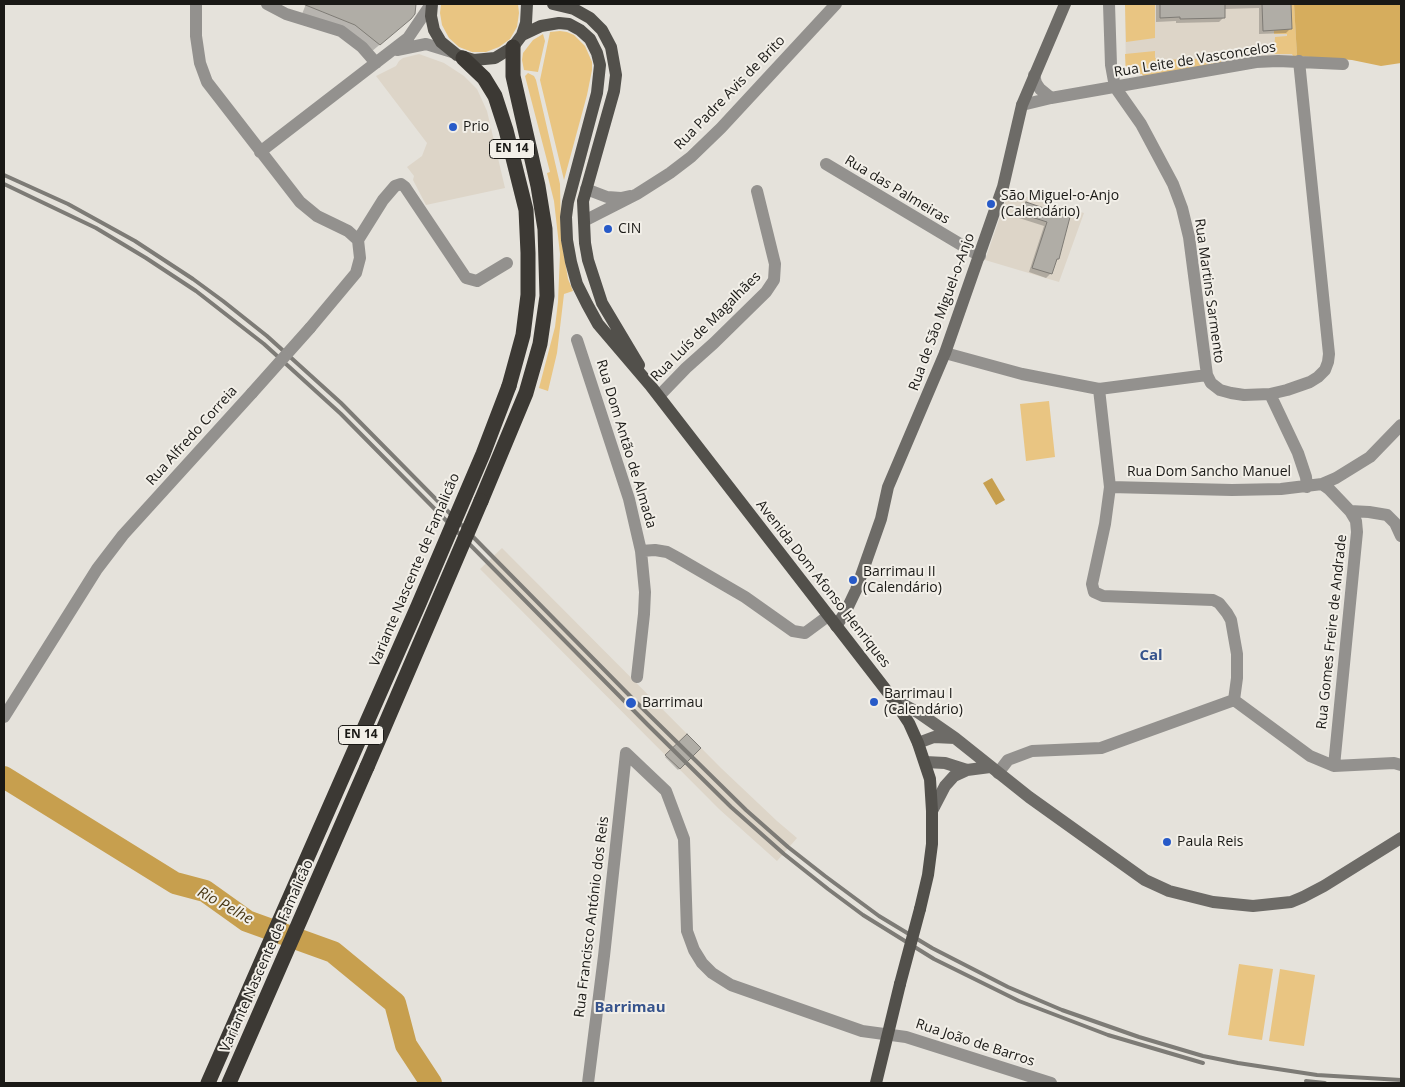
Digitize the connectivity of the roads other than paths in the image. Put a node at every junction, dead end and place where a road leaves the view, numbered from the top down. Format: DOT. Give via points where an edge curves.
graph roads {
  1 [pos="196,4"];
  2 [pos="266,4"];
  3 [pos="432,4"];
  4 [pos="527,4"];
  5 [pos="553,4"];
  6 [pos="836,4"];
  7 [pos="1065,4"];
  8 [pos="1109,4"];
  9 [pos="518,41"];
  10 [pos="392,51"];
  11 [pos="458,55"];
  12 [pos="1299,61"];
  13 [pos="376,64"];
  14 [pos="1343,64"];
  15 [pos="1034,75"];
  16 [pos="1115,87"];
  17 [pos="1051,98"];
  18 [pos="1022,105"];
  19 [pos="260,152"];
  20 [pos="826,164"];
  21 [pos="757,191"];
  22 [pos="637,194"];
  23 [pos="584,195"];
  24 [pos="568,202"];
  25 [pos="584,221"];
  26 [pos="358,240"];
  27 [pos="980,256"];
  28 [pos="507,263"];
  29 [pos="578,340"];
  30 [pos="945,353"];
  31 [pos="1207,375"];
  32 [pos="650,385"];
  33 [pos="1099,389"];
  34 [pos="1270,394"];
  35 [pos="659,396"];
  36 [pos="1401,425"];
  37 [pos="1322,484"];
  38 [pos="1110,487"];
  39 [pos="1307,487"];
  40 [pos="1350,511"];
  41 [pos="1401,536"];
  42 [pos="641,551"];
  43 [pos="832,621"];
  44 [pos="637,677"];
  45 [pos="893,699"];
  46 [pos="1234,700"];
  47 [pos="4,717"];
  48 [pos="955,738"];
  49 [pos="918,743"];
  50 [pos="626,753"];
  51 [pos="925,762"];
  52 [pos="1401,765"];
  53 [pos="1334,766"];
  54 [pos="967,770"];
  55 [pos="994,770"];
  56 [pos="932,811"];
  57 [pos="1401,838"];
  58 [pos="888,1034"];
  59 [pos="208,1083"];
  60 [pos="229,1083"];
  61 [pos="588,1083"];
  62 [pos="876,1083"];
  63 [pos="1051,1083"];
  1 -- 19 [label="street" via="196,36 207,82"];
  2 -- 13 [label="street" via="286,14 341,31 362,47"];
  3 -- 10 [label="street" via="408,38"];
  3 -- 11 [label="main road, EN 14" via="434,30 441,42"];
  4 -- 9 [label="main road, EN 14" via="526,23"];
  5 -- 23 [label="main road, Avenida Dom Afonso Henriques" via="574,9 590,18 602,30 615,62 614,91"];
  6 -- 22 [label="street, Rua Padre Avis de Brito" via="712,138 680,166"];
  7 -- 15 [label="main road, Rua de São Miguel-o-Anjo"];
  8 -- 16 [label="street"];
  9 -- 11 [label="main road, Avenida Dom Afonso Henriques" via="505,54 484,60"];
  9 -- 24 [label="main road, Avenida Dom Afonso Henriques" via="540,26 569,24 590,39 597,53 600,65 597,92"];
  9 -- 60 [label="highway, Variante Nascente de Famalicão / EN 14, bridge" via="513,76 545,229 547,296 540,344 526,393 500,458"];
  10 -- 11 [label="street" via="426,44"];
  10 -- 13 [label="street"];
  11 -- 59 [label="highway, Variante Nascente de Famalicão / EN 14, bridge" via="484,78 495,96 526,210 528,295 523,334 509,386 482,454"];
  12 -- 14 [label="street, Rua Leite de Vasconcelos"];
  12 -- 16 [label="street, Rua Leite de Vasconcelos" via="1256,62"];
  12 -- 34 [label="street, Rua Martins Sarmento" via="1329,354 1318,377"];
  13 -- 19 [label="street"];
  15 -- 17 [label="street" via="1040,89"];
  15 -- 18 [label="main road, Rua de São Miguel-o-Anjo"];
  16 -- 17 [label="street, Rua Leite de Vasconcelos"];
  16 -- 31 [label="street, Rua Martins Sarmento" via="1157,152 1182,208 1189,237"];
  17 -- 18 [label="street, Rua Leite de Vasconcelos"];
  18 -- 27 [label="main road, Rua de São Miguel-o-Anjo" via="1003,187"];
  19 -- 26 [label="street" via="300,202"];
  20 -- 27 [label="street, Rua das Palmeiras"];
  21 -- 35 [label="street, Rua Luís de Magalhães" via="775,264 774,280 766,292"];
  22 -- 23 [label="street, Rua Padre Avis de Brito" via="620,198"];
  22 -- 25 [label="street, Rua Padre Avis de Brito"];
  23 -- 24 [label="main road"];
  23 -- 25 [label="main road, Avenida Dom Afonso Henriques"];
  24 -- 32 [label="main road, Avenida Dom Afonso Henriques" via="567,240 577,284 598,324"];
  25 -- 32 [label="main road, Avenida Dom Afonso Henriques" via="588,260 602,302"];
  26 -- 28 [label="street" via="383,200 401,184 466,278 477,281"];
  26 -- 47 [label="street, Rua Alfredo Correia, bridge" via="360,258 356,273 123,535 97,569"];
  27 -- 30 [label="main road, Rua de São Miguel-o-Anjo"];
  29 -- 42 [label="street, Rua Dom Antão de Almada" via="629,500"];
  30 -- 33 [label="street" via="1022,374"];
  30 -- 43 [label="main road, Rua de São Miguel-o-Anjo" via="888,487 881,518 856,590 845,613"];
  31 -- 33 [label="street"];
  31 -- 34 [label="street, Rua Martins Sarmento" via="1220,390 1244,395"];
  32 -- 35 [label="main road, Avenida Dom Afonso Henriques"];
  33 -- 38 [label="street"];
  34 -- 39 [label="street, Rua Dom Sancho Manuel" via="1298,453"];
  35 -- 43 [label="main road, Avenida Dom Afonso Henriques"];
  36 -- 37 [label="street, Rua Dom Sancho Manuel" via="1370,458"];
  37 -- 39 [label="street, Rua Dom Sancho Manuel"];
  37 -- 40 [label="street, Rua Gomes Freire de Andrade"];
  38 -- 39 [label="street, Rua Dom Sancho Manuel" via="1232,490"];
  38 -- 46 [label="street" via="1092,584 1094,592 1103,596 1213,600 1218,603 1231,620 1237,654"];
  40 -- 41 [label="street" via="1387,516"];
  40 -- 53 [label="street, Rua Gomes Freire de Andrade" via="1358,532"];
  42 -- 43 [label="street" via="667,552 745,597 793,631 805,633"];
  42 -- 44 [label="street, Rua Dom Antão de Almada" via="644,614"];
  43 -- 45 [label="main road, Avenida Dom Afonso Henriques"];
  45 -- 48 [label="main road"];
  45 -- 49 [label="main road, Avenida Dom Afonso Henriques"];
  46 -- 53 [label="street" via="1310,756"];
  46 -- 55 [label="street" via="1101,748 1032,751 1008,760"];
  48 -- 49 [label="main road" via="934,737"];
  48 -- 55 [label="main road"];
  49 -- 51 [label="main road, Avenida Dom Afonso Henriques"];
  50 -- 58 [label="street, Rua João de Barros" via="666,791 684,839 687,931 702,963 731,985 862,1031"];
  50 -- 61 [label="street, Rua Francisco António dos Reis"];
  51 -- 54 [label="main road" via="945,762"];
  51 -- 56 [label="main road, Avenida Dom Afonso Henriques" via="930,779"];
  52 -- 53 [label="street"];
  54 -- 55 [label="main road"];
  54 -- 56 [label="main road" via="954,776 945,786"];
  55 -- 57 [label="main road" via="1145,880 1170,891 1214,902 1253,906 1291,902 1324,886"];
  56 -- 58 [label="main road, Avenida Dom Afonso Henriques, bridge" via="928,875"];
  58 -- 62 [label="main road, Avenida Dom Afonso Henriques"];
  58 -- 63 [label="street, Rua João de Barros"];
}
